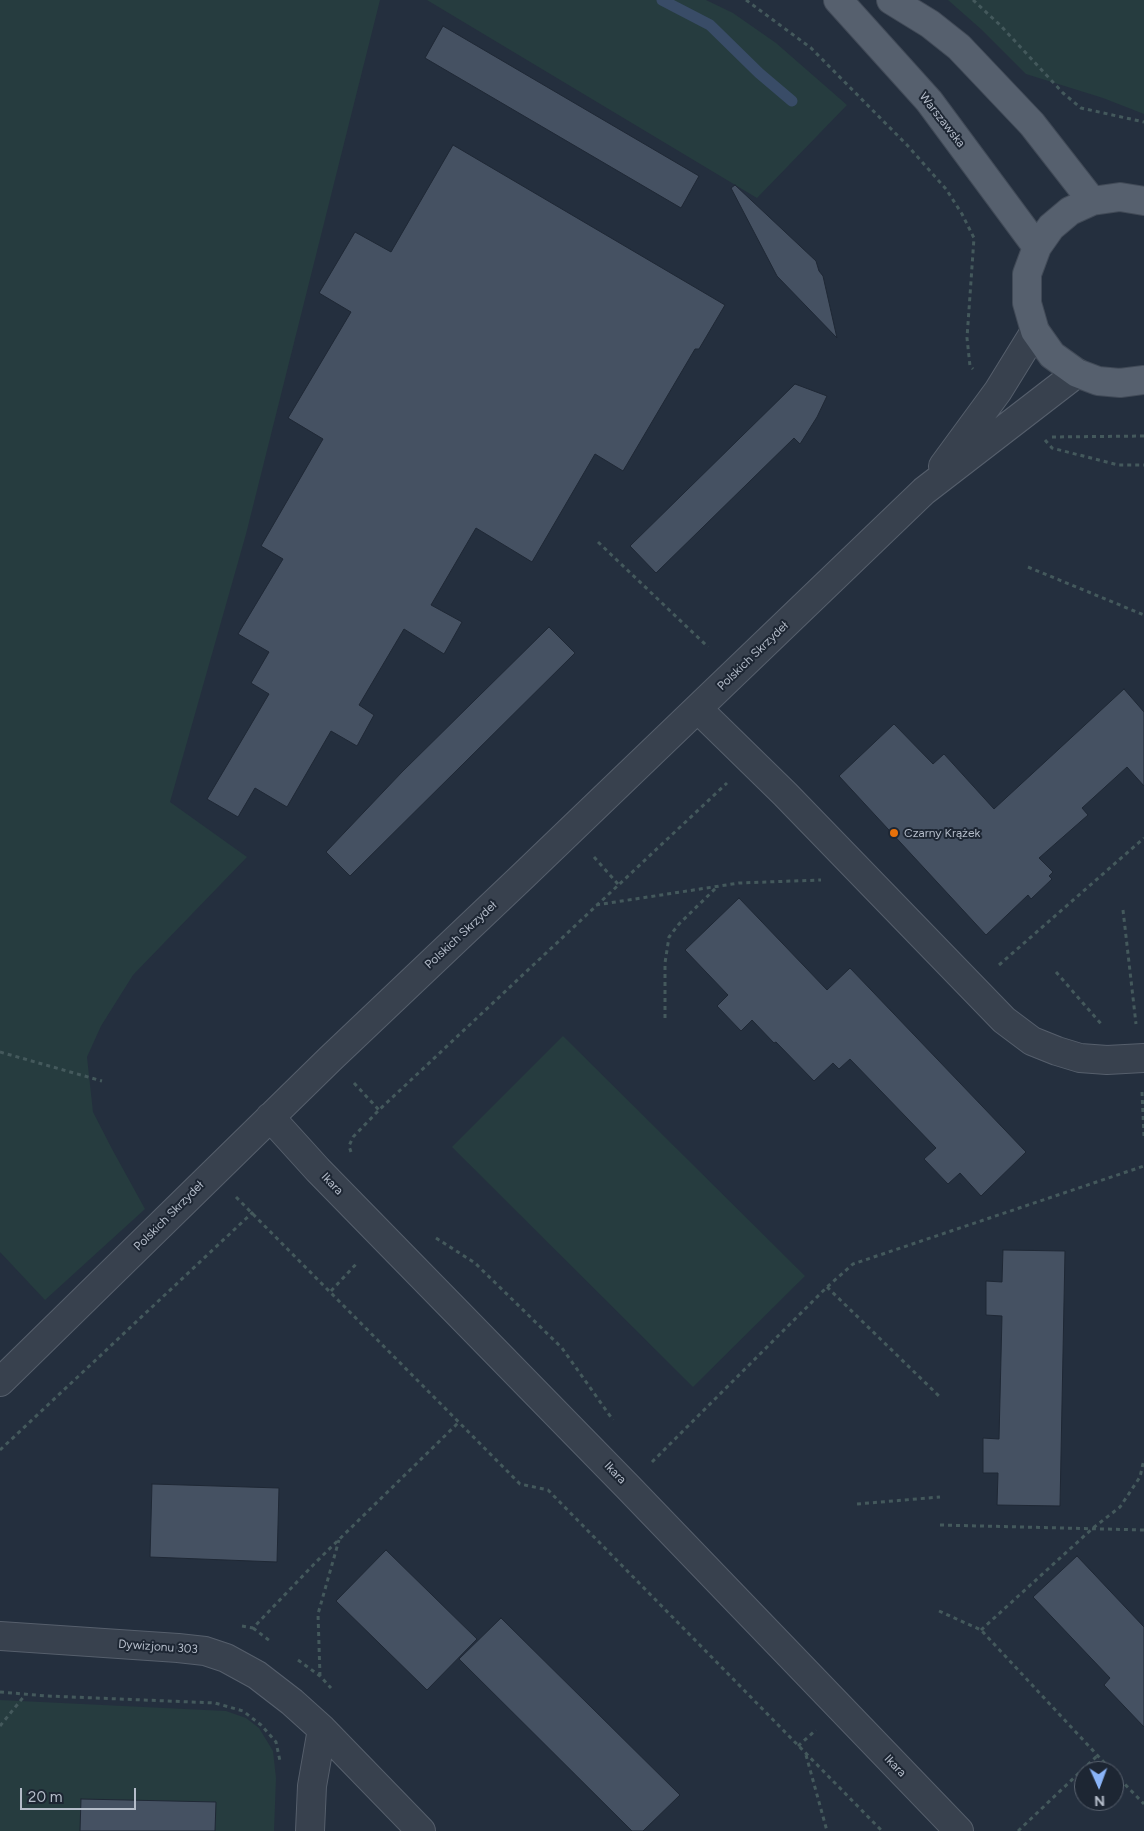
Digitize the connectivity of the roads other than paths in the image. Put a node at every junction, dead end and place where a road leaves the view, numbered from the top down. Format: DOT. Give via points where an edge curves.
graph roads {
  1 [pos="838,0"];
  2 [pos="891,0"];
  3 [pos="1092,201"];
  4 [pos="1144,201"];
  5 [pos="1037,247"];
  6 [pos="1035,330"];
  7 [pos="1077,373"];
  8 [pos="1144,380"];
  9 [pos="924,492"];
  10 [pos="698,709"];
  11 [pos="1144,1058"];
  12 [pos="270,1117"];
  13 [pos="0,1382"];
  14 [pos="0,1636"];
  15 [pos="322,1729"];
  16 [pos="310,1831"];
  17 [pos="420,1831"];
  18 [pos="958,1831"];
  1 -- 5 [label="main road, Warszawska" via="929,101"];
  2 -- 3 [label="main road" via="959,47 1032,124"];
  3 -- 4 [label="main road" via="1120,197"];
  3 -- 5 [label="main road" via="1070,211 1051,227"];
  5 -- 6 [label="main road" via="1027,274 1027,303"];
  6 -- 7 [label="main road" via="1052,355"];
  6 -- 9 [label="street, Polskich Skrzydeł" via="998,391"];
  7 -- 8 [label="main road" via="1098,381"];
  7 -- 9 [label="street, Polskich Skrzydeł"];
  9 -- 10 [label="street, Polskich Skrzydeł"];
  10 -- 11 [label="street" via="1004,1020 1032,1041 1057,1052 1106,1060"];
  10 -- 12 [label="street, Polskich Skrzydeł"];
  12 -- 13 [label="street, Polskich Skrzydeł"];
  12 -- 18 [label="street, Ikara"];
  14 -- 15 [label="street, Dywizjonu 303" via="205,1651 257,1674"];
  15 -- 16 [label="street" via="312,1786"];
  15 -- 17 [label="street, Dywizjonu 303"];
}
